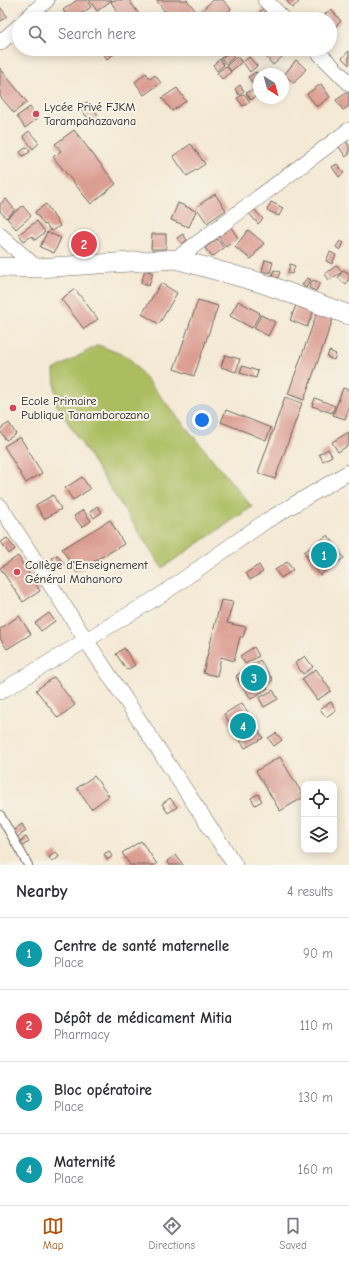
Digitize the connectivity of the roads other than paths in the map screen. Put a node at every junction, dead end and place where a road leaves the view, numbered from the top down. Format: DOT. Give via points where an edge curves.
graph roads {
  1 [pos="47,0"];
  2 [pos="265,0"];
  3 [pos="34,12"];
  4 [pos="277,12"];
  5 [pos="12,32"];
  6 [pos="0,43"];
  7 [pos="322,56"];
  8 [pos="349,83"];
  9 [pos="349,130"];
  10 [pos="0,235"];
  11 [pos="176,259"];
  12 [pos="0,267"];
  13 [pos="37,268"];
  14 [pos="349,315"];
  15 [pos="349,472"];
  16 [pos="0,506"];
  17 [pos="86,640"];
  18 [pos="0,692"];
  19 [pos="0,815"];
  20 [pos="28,865"];
  21 [pos="235,865"];
  1 -- 3 [label="street"];
  2 -- 4 [label="street"];
  5 -- 6 [label="street"];
  7 -- 8 [label="street"];
  9 -- 11 [label="street"];
  10 -- 13 [label="street"];
  11 -- 13 [label="street"];
  11 -- 14 [label="street" via="262,283"];
  12 -- 13 [label="street"];
  15 -- 17 [label="street" via="266,520 161,595"];
  16 -- 17 [label="street"];
  17 -- 18 [label="street"];
  17 -- 21 [label="street"];
  19 -- 20 [label="lane"];
}
